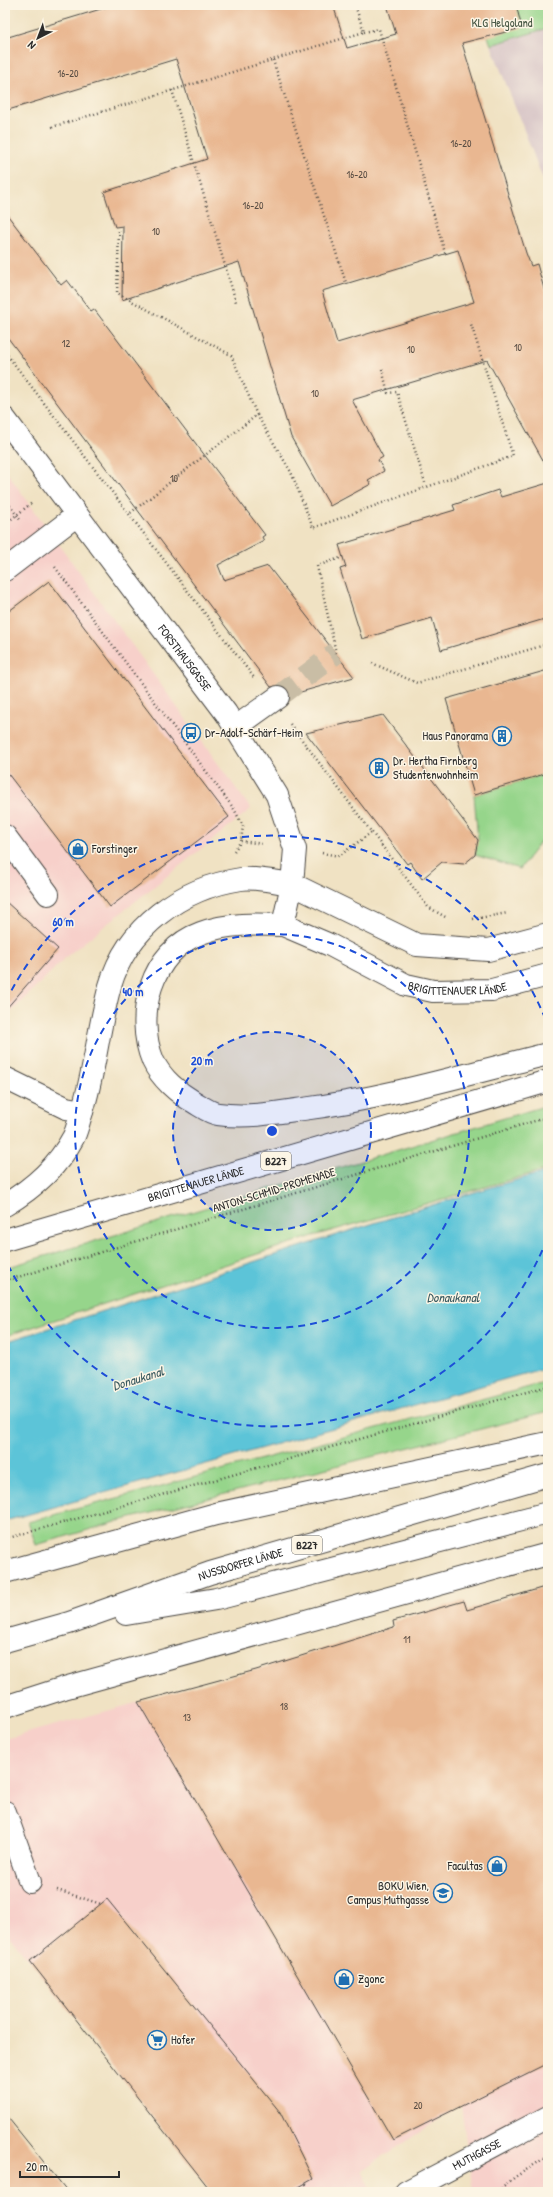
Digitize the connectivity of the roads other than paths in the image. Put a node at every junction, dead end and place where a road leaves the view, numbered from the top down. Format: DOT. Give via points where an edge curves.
graph roads {
  1 [pos="5,419"];
  2 [pos="77,515"];
  3 [pos="5,570"];
  4 [pos="276,699"];
  5 [pos="236,728"];
  6 [pos="5,836"];
  7 [pos="292,884"];
  8 [pos="48,894"];
  9 [pos="283,925"];
  10 [pos="548,934"];
  11 [pos="548,975"];
  12 [pos="548,1054"];
  13 [pos="5,1078"];
  14 [pos="548,1081"];
  15 [pos="82,1112"];
  16 [pos="5,1205"];
  17 [pos="5,1240"];
  18 [pos="548,1443"];
  19 [pos="548,1475"];
  20 [pos="548,1513"];
  21 [pos="548,1554"];
  22 [pos="5,1572"];
  23 [pos="69,1623"];
  24 [pos="5,1641"];
  25 [pos="5,1707"];
  26 [pos="5,1812"];
  27 [pos="30,1882"];
  28 [pos="548,2117"];
  29 [pos="439,2185"];
  30 [pos="406,2192"];
  1 -- 2 [label="main road, FORSTHAUSGASSE"];
  2 -- 3 [label="main road"];
  2 -- 5 [label="main road, FORSTHAUSGASSE"];
  4 -- 5 [label="main road"];
  5 -- 7 [label="main road, FORSTHAUSGASSE" via="277,795 295,849"];
  6 -- 8 [label="main road"];
  7 -- 9 [label="main road, FORSTHAUSGASSE"];
  7 -- 10 [label="main road" via="417,945 488,950"];
  7 -- 15 [label="main road" via="242,879 200,889 166,909 140,930 122,957 110,985"];
  9 -- 11 [label="main road, BRIGITTENAUER LÄNDE" via="330,944 406,985 433,991 492,990"];
  9 -- 12 [label="main road" via="230,926 200,933 169,956 148,992 145,1013 146,1036 153,1061 161,1074 181,1094 216,1114 266,1114 352,1102"];
  13 -- 15 [label="main road" via="66,1108"];
  14 -- 17 [label="main road, BRIGITTENAUER LÄNDE / B227"];
  15 -- 16 [label="main road" via="73,1138 46,1176"];
  18 -- 22 [label="main road" via="216,1514"];
  19 -- 23 [label="main road, NUSSDORFER LÄNDE / B227" via="210,1573"];
  20 -- 23 [label="main road" via="216,1599"];
  21 -- 25 [label="main road" via="64,1688"];
  23 -- 24 [label="main road, NUSSDORFER LÄNDE / B227"];
  26 -- 27 [label="main road"];
  28 -- 29 [label="main road, MUTHGASSE"];
  29 -- 30 [label="main road, MUTHGASSE"];
}
